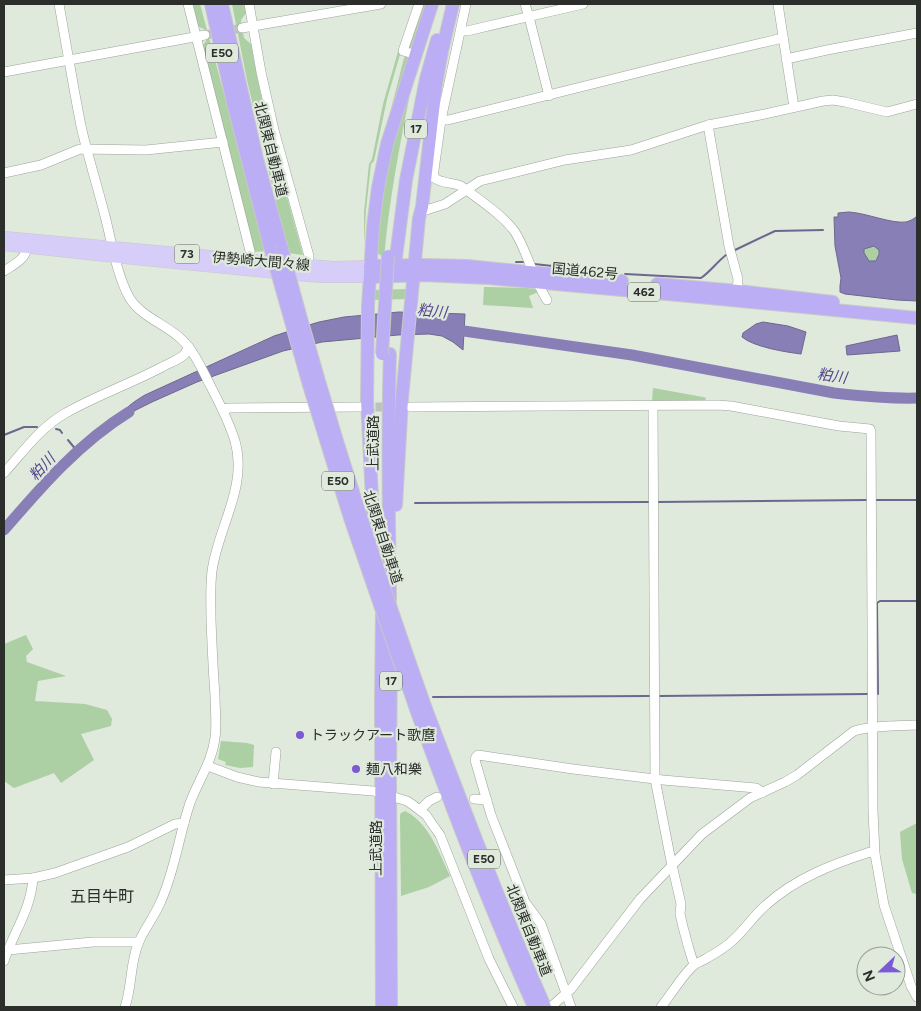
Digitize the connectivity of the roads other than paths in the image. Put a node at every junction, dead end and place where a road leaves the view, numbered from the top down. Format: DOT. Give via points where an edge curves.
graph roads {
  1 [pos="59,4"];
  2 [pos="188,4"];
  3 [pos="205,4"];
  4 [pos="211,4"];
  5 [pos="223,4"];
  6 [pos="249,4"];
  7 [pos="381,4"];
  8 [pos="419,4"];
  9 [pos="432,4"];
  10 [pos="438,4"];
  11 [pos="447,4"];
  12 [pos="453,4"];
  13 [pos="466,4"];
  14 [pos="525,4"];
  15 [pos="583,4"];
  16 [pos="778,4"];
  17 [pos="529,17"];
  18 [pos="254,26"];
  19 [pos="242,28"];
  20 [pos="461,30"];
  21 [pos="917,33"];
  22 [pos="200,36"];
  23 [pos="783,38"];
  24 [pos="410,53"];
  25 [pos="786,59"];
  26 [pos="69,60"];
  27 [pos="4,72"];
  28 [pos="549,96"];
  29 [pos="233,103"];
  30 [pos="917,104"];
  31 [pos="794,108"];
  32 [pos="441,120"];
  33 [pos="708,125"];
  34 [pos="223,142"];
  35 [pos="87,148"];
  36 [pos="4,173"];
  37 [pos="466,190"];
  38 [pos="420,212"];
  39 [pos="4,230"];
  40 [pos="4,236"];
  41 [pos="4,245"];
  42 [pos="27,248"];
  43 [pos="276,248"];
  44 [pos="114,252"];
  45 [pos="392,257"];
  46 [pos="250,260"];
  47 [pos="308,265"];
  48 [pos="413,270"];
  49 [pos="4,271"];
  50 [pos="370,272"];
  51 [pos="535,277"];
  52 [pos="737,296"];
  53 [pos="546,300"];
  54 [pos="917,310"];
  55 [pos="917,318"];
  56 [pos="189,347"];
  57 [pos="386,354"];
  58 [pos="221,406"];
  59 [pos="653,406"];
  60 [pos="359,407"];
  61 [pos="411,407"];
  62 [pos="4,473"];
  63 [pos="382,604"];
  64 [pos="392,650"];
  65 [pos="421,710"];
  66 [pos="917,725"];
  67 [pos="873,728"];
  68 [pos="276,752"];
  69 [pos="208,766"];
  70 [pos="655,779"];
  71 [pos="273,784"];
  72 [pos="762,793"];
  73 [pos="386,795"];
  74 [pos="437,797"];
  75 [pos="474,799"];
  76 [pos="487,800"];
  77 [pos="420,810"];
  78 [pos="184,823"];
  79 [pos="875,854"];
  80 [pos="672,864"];
  81 [pos="33,878"];
  82 [pos="4,880"];
  83 [pos="139,942"];
  84 [pos="8,950"];
  85 [pos="4,961"];
  86 [pos="694,965"];
  87 [pos="566,994"];
  88 [pos="917,997"];
  89 [pos="549,1006"];
  90 [pos="125,1007"];
  91 [pos="382,1007"];
  92 [pos="392,1007"];
  93 [pos="512,1007"];
  94 [pos="534,1007"];
  95 [pos="571,1007"];
  96 [pos="661,1007"];
  1 -- 26 [label="street"];
  2 -- 22 [label="street"];
  3 -- 29 [label="highway"];
  4 -- 29 [label="highway, 北関東自動車道 / E50"];
  5 -- 43 [label="highway, 北関東自動車道 / E50"];
  6 -- 18 [label="street"];
  7 -- 18 [label="street"];
  8 -- 24 [label="street" via="403,51"];
  9 -- 50 [label="highway" via="386,152 375,208"];
  10 -- 45 [label="highway, 上武道路 / 17" via="421,65 400,167"];
  11 -- 45 [label="highway, 上武道路 / 17" via="426,79"];
  12 -- 38 [label="highway" via="436,84"];
  13 -- 20 [label="street"];
  14 -- 17 [label="street"];
  15 -- 17 [label="street"];
  16 -- 23 [label="street"];
  17 -- 20 [label="street"];
  17 -- 28 [label="street"];
  18 -- 19 [label="street"];
  18 -- 47 [label="street" via="264,88 309,256"];
  20 -- 32 [label="street" via="449,63"];
  21 -- 25 [label="street"];
  22 -- 26 [label="street"];
  22 -- 34 [label="street"];
  23 -- 25 [label="street"];
  23 -- 28 [label="street"];
  25 -- 31 [label="street"];
  26 -- 27 [label="street"];
  26 -- 35 [label="street"];
  28 -- 32 [label="street"];
  29 -- 43 [label="highway, 北関東自動車道 / E50"];
  30 -- 31 [label="street" via="887,112 833,100"];
  31 -- 33 [label="street"];
  32 -- 37 [label="street" via="433,177 440,182 458,184"];
  33 -- 37 [label="street" via="631,150 565,160 480,182"];
  33 -- 52 [label="street" via="729,246 738,279"];
  34 -- 35 [label="street" via="146,150"];
  34 -- 46 [label="street"];
  35 -- 36 [label="street" via="36,166"];
  35 -- 44 [label="street"];
  37 -- 38 [label="street" via="445,204"];
  37 -- 51 [label="street" via="509,225"];
  38 -- 48 [label="highway"];
  39 -- 40 [label="street"];
  40 -- 44 [label="main road, 伊勢崎大間々線 / 73"];
  41 -- 42 [label="main road, 伊勢崎大間々線 / 73"];
  42 -- 44 [label="main road, 伊勢崎大間々線 / 73"];
  42 -- 49 [label="street" via="23,258"];
  43 -- 65 [label="highway, 北関東自動車道 / E50, bridge" via="309,385 350,518"];
  44 -- 46 [label="main road, 伊勢崎大間々線 / 73"];
  44 -- 50 [label="main road, 伊勢崎大間々線 / 73" via="324,277"];
  44 -- 56 [label="street" via="124,285 134,304"];
  45 -- 57 [label="highway, 上武道路 / 17"];
  46 -- 47 [label="main road, 伊勢崎大間々線 / 73"];
  47 -- 50 [label="main road, 伊勢崎大間々線 / 73"];
  48 -- 50 [label="highway, 国道462号 / 462"];
  48 -- 51 [label="highway, 国道462号 / 462" via="467,277"];
  48 -- 64 [label="highway" via="402,398"];
  50 -- 63 [label="highway" via="367,400 376,574"];
  51 -- 52 [label="highway, 国道462号 / 462"];
  51 -- 53 [label="street"];
  52 -- 54 [label="highway, 国道462号 / 462" via="812,298"];
  52 -- 55 [label="highway, 国道462号 / 462"];
  56 -- 58 [label="street"];
  56 -- 62 [label="street" via="180,357 164,366 63,414 46,427"];
  57 -- 63 [label="highway, 上武道路 / 17" via="380,454"];
  57 -- 64 [label="highway, 上武道路 / 17"];
  58 -- 60 [label="street"];
  58 -- 69 [label="street" via="234,438 238,468 236,491 212,570 210,602 216,729"];
  59 -- 61 [label="street"];
  59 -- 67 [label="street" via="732,406 870,429"];
  59 -- 70 [label="street"];
  63 -- 73 [label="highway, 上武道路 / 17"];
  64 -- 73 [label="highway, 上武道路 / 17"];
  65 -- 89 [label="highway, 北関東自動車道 / E50" via="461,800 523,957"];
  65 -- 94 [label="highway, 北関東自動車道 / E50" via="446,794"];
  66 -- 67 [label="street"];
  67 -- 72 [label="street" via="854,731 797,775"];
  67 -- 79 [label="street"];
  68 -- 71 [label="street"];
  69 -- 71 [label="street" via="237,777"];
  69 -- 78 [label="street"];
  70 -- 72 [label="street" via="756,788"];
  70 -- 76 [label="street" via="478,755 476,760"];
  70 -- 80 [label="street"];
  71 -- 73 [label="street" via="373,790"];
  72 -- 80 [label="street" via="712,826"];
  73 -- 77 [label="street" via="406,801"];
  73 -- 91 [label="highway, 上武道路 / 17"];
  73 -- 92 [label="highway, 上武道路 / 17"];
  74 -- 77 [label="street"];
  75 -- 76 [label="street"];
  76 -- 87 [label="street" via="523,896 541,924"];
  77 -- 93 [label="street" via="440,835"];
  78 -- 81 [label="street" via="175,824 112,854"];
  78 -- 83 [label="street" via="161,902"];
  79 -- 86 [label="street" via="870,852 840,862 788,888 765,906 727,946"];
  79 -- 88 [label="street" via="884,906"];
  80 -- 86 [label="street" via="681,904 680,914"];
  80 -- 87 [label="street" via="628,914"];
  81 -- 82 [label="street"];
  81 -- 84 [label="street" via="25,914"];
  83 -- 84 [label="street" via="93,942"];
  83 -- 90 [label="street"];
  84 -- 85 [label="street"];
  86 -- 96 [label="street"];
  87 -- 89 [label="street"];
  87 -- 95 [label="street"];
}
